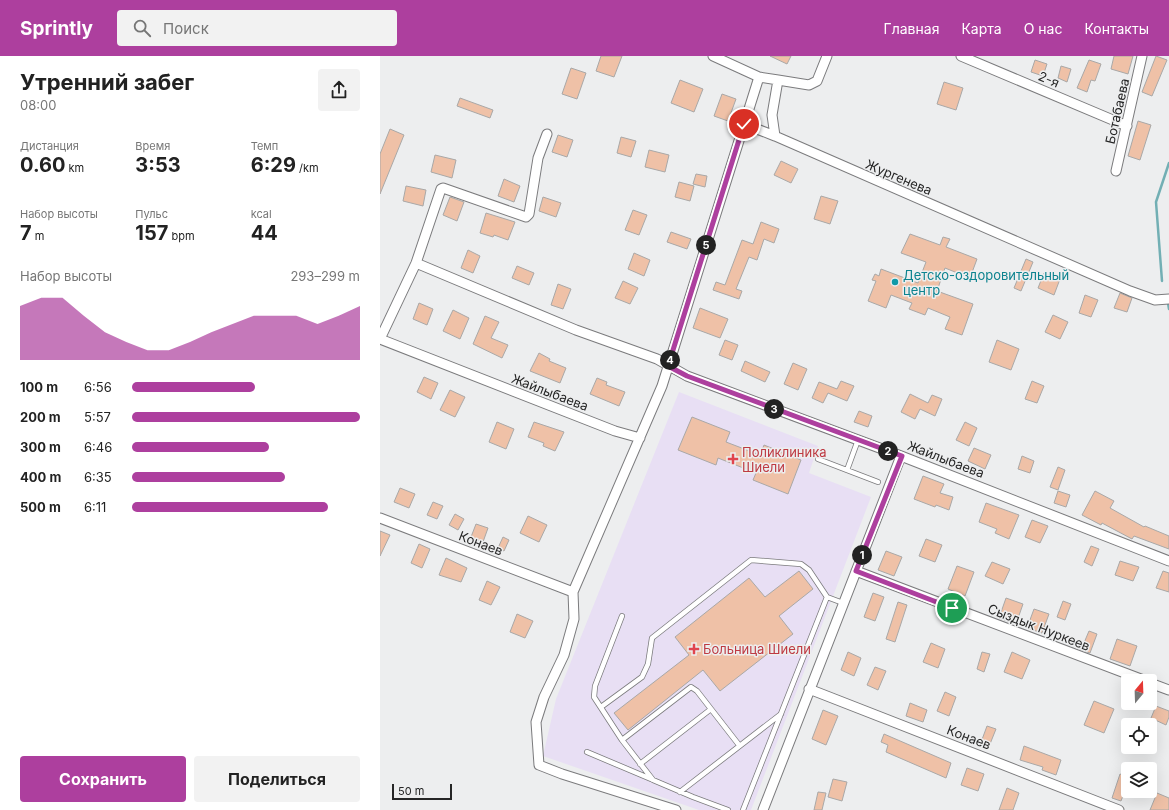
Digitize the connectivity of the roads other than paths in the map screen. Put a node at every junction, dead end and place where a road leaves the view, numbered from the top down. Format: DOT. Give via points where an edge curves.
graph roads {
  1 [pos="713,56"];
  2 [pos="827,56"];
  3 [pos="961,56"];
  4 [pos="1142,56"];
  5 [pos="759,77"];
  6 [pos="778,80"];
  7 [pos="744,124"];
  8 [pos="1126,126"];
  9 [pos="547,134"];
  10 [pos="775,136"];
  11 [pos="1116,171"];
  12 [pos="416,263"];
  13 [pos="1169,299"];
  14 [pos="380,339"];
  15 [pos="668,366"];
  16 [pos="640,438"];
  17 [pos="858,440"];
  18 [pos="902,456"];
  19 [pos="818,459"];
  20 [pos="847,470"];
  21 [pos="878,482"];
  22 [pos="380,518"];
  23 [pos="1169,562"];
  24 [pos="856,571"];
  25 [pos="573,592"];
  26 [pos="827,597"];
  27 [pos="843,603"];
  28 [pos="622,616"];
  29 [pos="1128,674"];
  30 [pos="1157,686"];
  31 [pos="809,689"];
  32 [pos="1169,690"];
  33 [pos="601,707"];
  34 [pos="711,709"];
  35 [pos="782,713"];
  36 [pos="622,740"];
  37 [pos="740,745"];
  38 [pos="587,752"];
  39 [pos="640,764"];
  40 [pos="653,780"];
  41 [pos="680,792"];
  42 [pos="676,810"];
  43 [pos="728,810"];
  44 [pos="743,810"];
  45 [pos="762,810"];
  46 [pos="1119,810"];
  1 -- 5 [label="street"];
  2 -- 6 [label="street" via="817,81 810,85"];
  3 -- 8 [label="street, 2-я"];
  4 -- 8 [label="street, Ботабаева"];
  5 -- 6 [label="street"];
  5 -- 7 [label="street"];
  6 -- 10 [label="street" via="772,115"];
  7 -- 10 [label="street, Жургенева"];
  7 -- 15 [label="street"];
  8 -- 11 [label="street, Ботабаева"];
  9 -- 12 [label="street" via="538,158 529,214 526,217 443,188"];
  10 -- 13 [label="street, Жургенева" via="1130,291 1155,300"];
  12 -- 14 [label="street"];
  12 -- 15 [label="street, Жайлыбаева" via="576,330 657,359"];
  14 -- 16 [label="street, Жайлыбаева" via="608,428"];
  15 -- 16 [label="street"];
  15 -- 17 [label="street, Жайлыбаева" via="687,376"];
  16 -- 25 [label="street"];
  17 -- 18 [label="street, Жайлыбаева"];
  17 -- 20 [label="lane"];
  18 -- 23 [label="street, Жайлыбаева"];
  18 -- 24 [label="street"];
  19 -- 20 [label="lane"];
  20 -- 21 [label="lane"];
  22 -- 25 [label="street, Конаев"];
  24 -- 27 [label="street"];
  24 -- 29 [label="street, Сыздык Нуркеев"];
  25 -- 42 [label="street" via="574,619 564,655 544,697 536,722 539,765"];
  26 -- 27 [label="lane"];
  26 -- 33 [label="lane" via="809,570 801,564 751,560 652,638 648,664 642,677"];
  26 -- 35 [label="lane"];
  27 -- 31 [label="street"];
  28 -- 33 [label="lane" via="595,686 594,697"];
  30 -- 32 [label="street"];
  31 -- 45 [label="street"];
  31 -- 46 [label="street, Конаев"];
  33 -- 36 [label="lane"];
  34 -- 36 [label="lane" via="691,687"];
  34 -- 37 [label="lane"];
  34 -- 39 [label="lane"];
  35 -- 37 [label="lane"];
  35 -- 44 [label="lane"];
  36 -- 39 [label="lane"];
  37 -- 41 [label="lane"];
  38 -- 40 [label="lane"];
  39 -- 40 [label="lane"];
  40 -- 41 [label="lane"];
  41 -- 43 [label="lane"];
}
